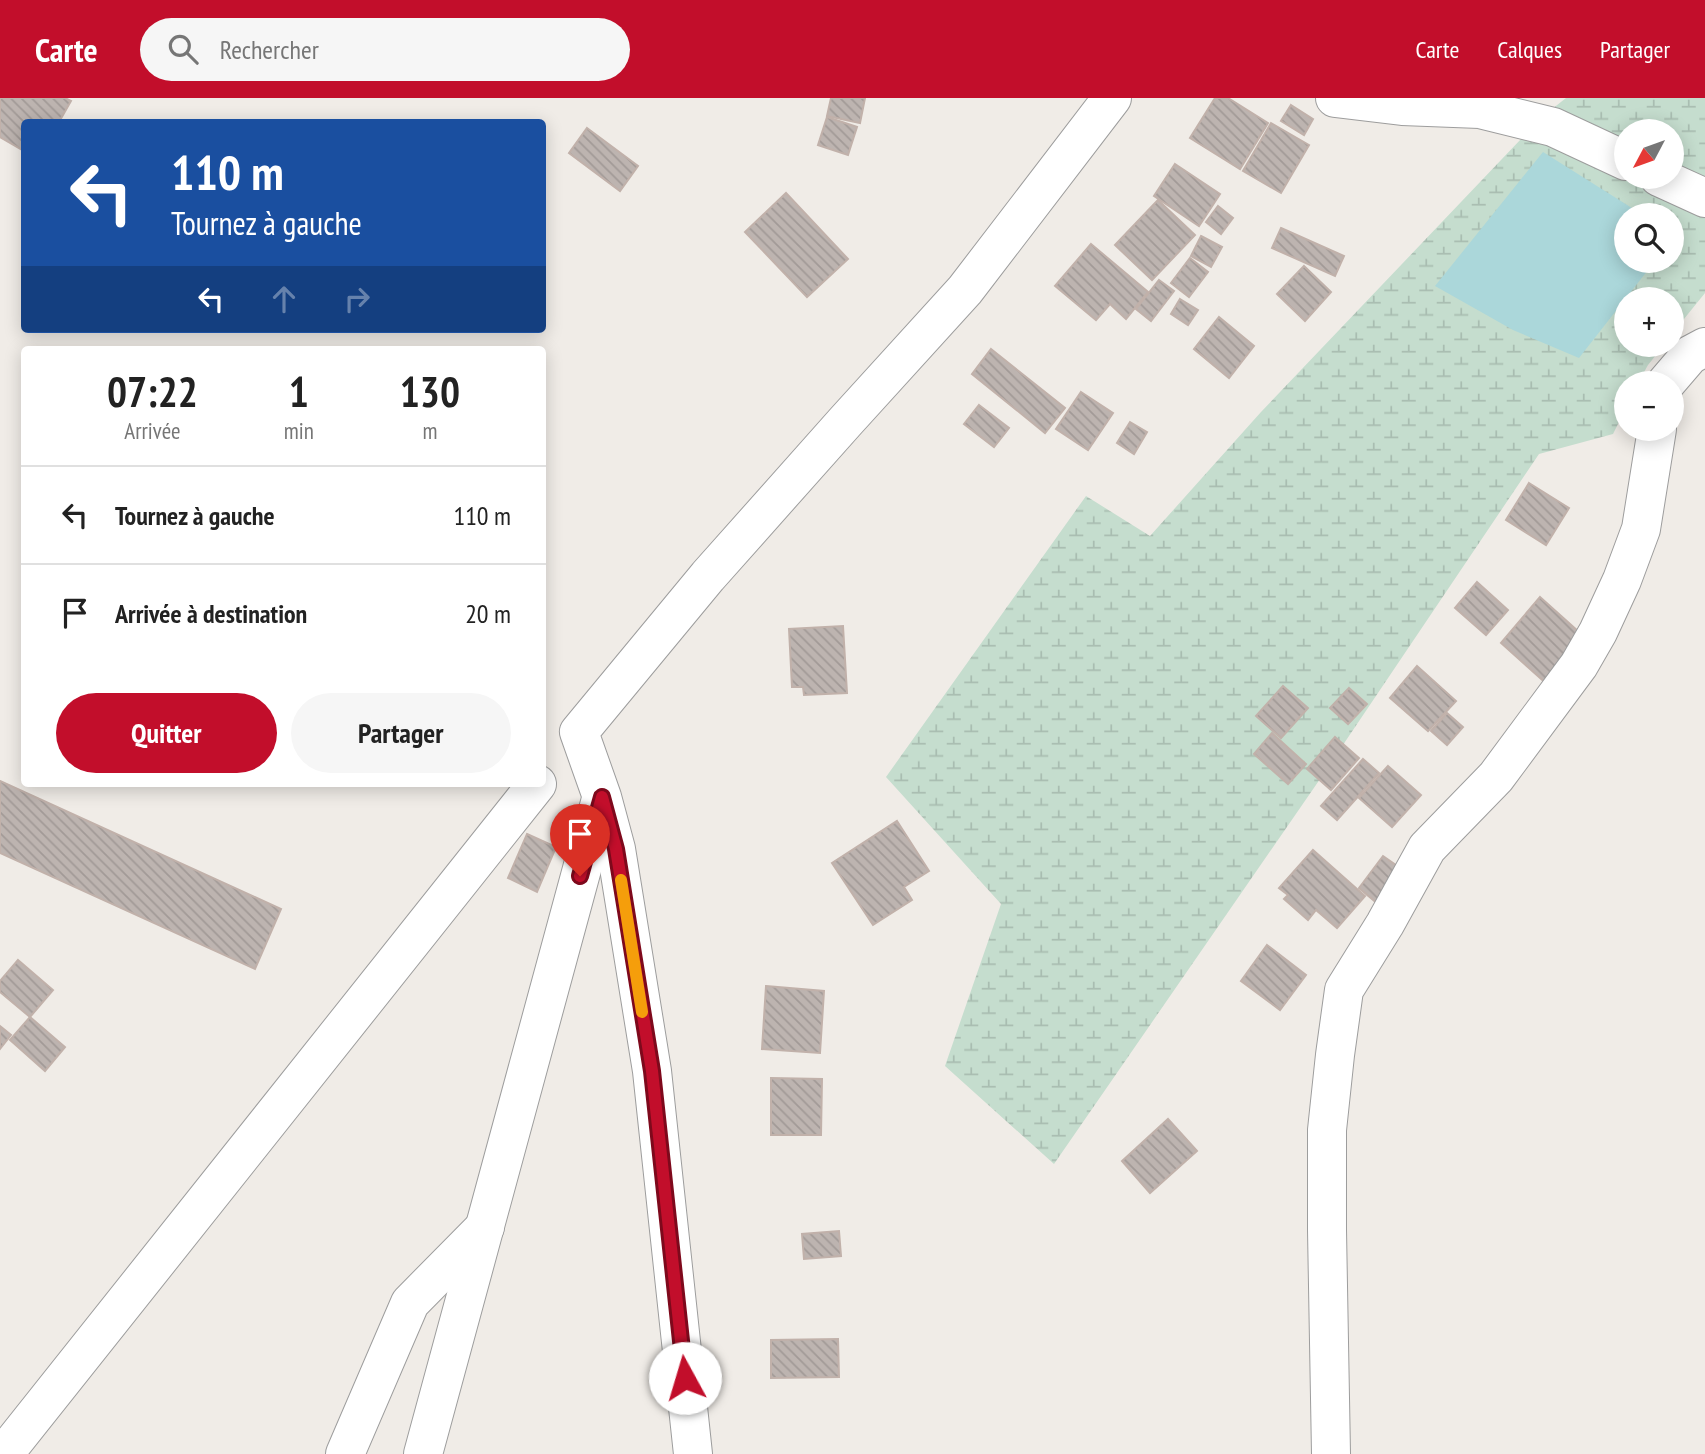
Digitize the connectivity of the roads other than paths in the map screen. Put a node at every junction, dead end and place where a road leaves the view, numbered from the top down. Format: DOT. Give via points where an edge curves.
graph roads {
  1 [pos="1112,98"];
  2 [pos="1335,98"];
  3 [pos="1614,155"];
  4 [pos="1684,188"];
  5 [pos="1705,198"];
  6 [pos="1705,346"];
  7 [pos="1676,371"];
  8 [pos="1655,441"];
  9 [pos="579,732"];
  10 [pos="546,772"];
  11 [pos="535,787"];
  12 [pos="602,797"];
  13 [pos="486,1226"];
  14 [pos="4,1454"];
  15 [pos="345,1454"];
  16 [pos="423,1454"];
  17 [pos="693,1454"];
  18 [pos="1331,1454"];
  1 -- 9 [label="street" via="965,290 708,576"];
  2 -- 3 [label="street" via="1480,109 1553,127"];
  4 -- 5 [label="street"];
  6 -- 7 [label="street"];
  8 -- 18 [label="street" via="1641,528 1598,632 1496,777 1427,848 1344,990 1327,1130"];
  9 -- 10 [label="street"];
  9 -- 12 [label="street"];
  11 -- 14 [label="street"];
  12 -- 13 [label="street"];
  12 -- 17 [label="street" via="616,849 652,1071"];
  13 -- 15 [label="street" via="410,1303"];
  13 -- 16 [label="street"];
}
